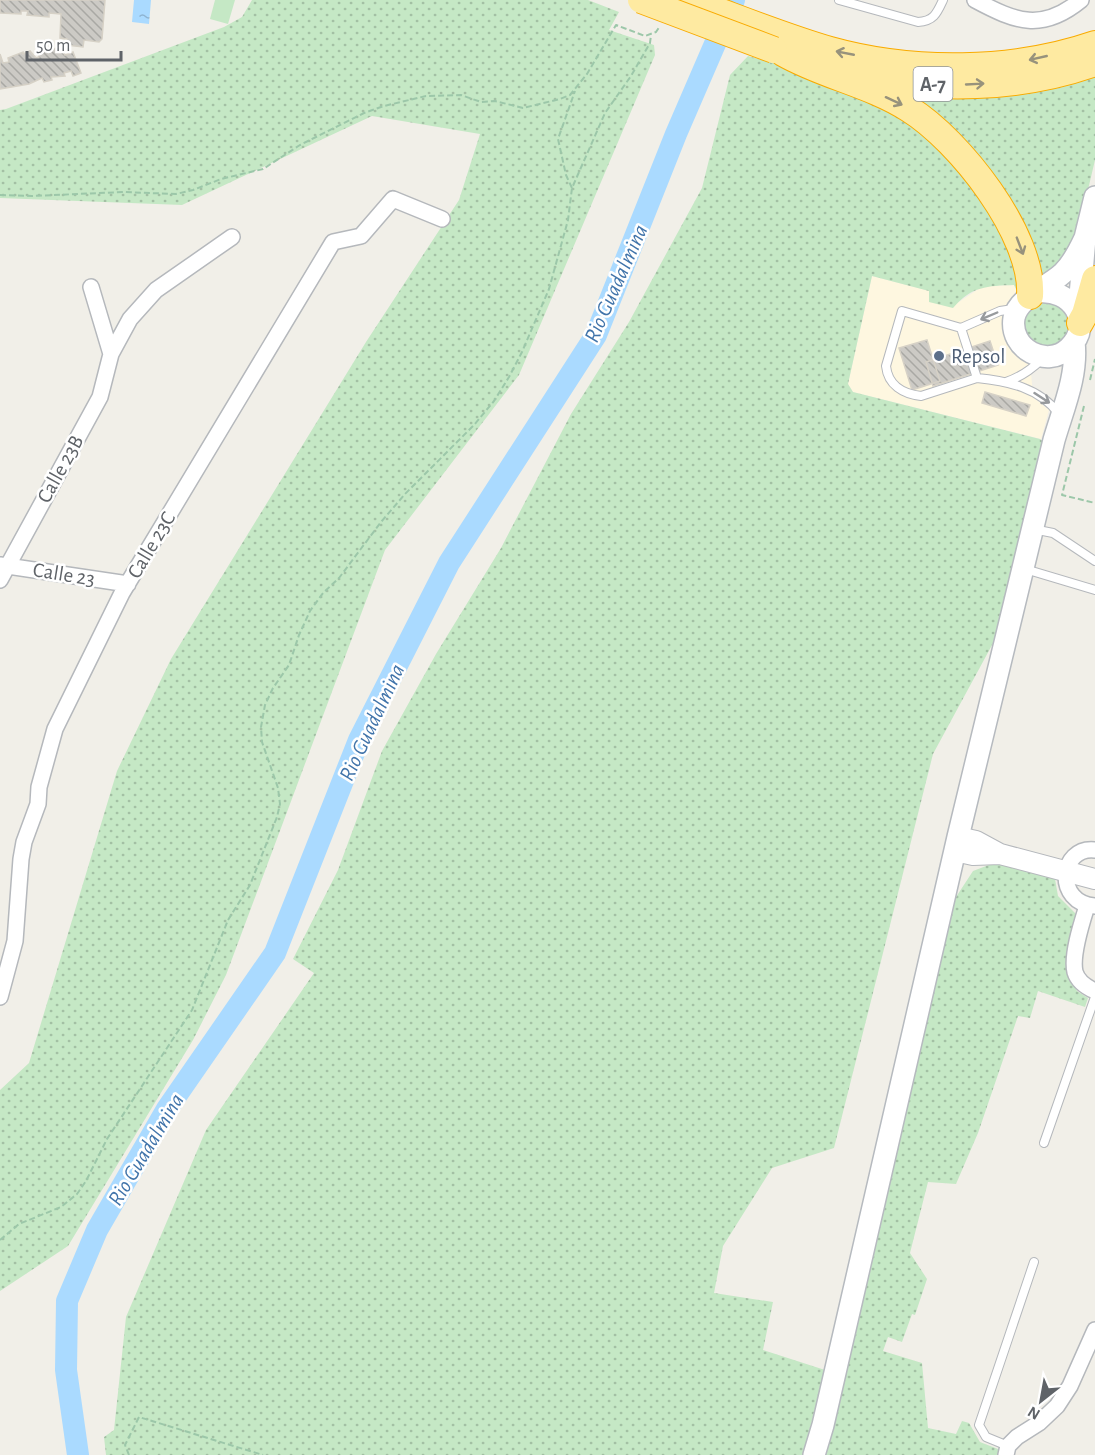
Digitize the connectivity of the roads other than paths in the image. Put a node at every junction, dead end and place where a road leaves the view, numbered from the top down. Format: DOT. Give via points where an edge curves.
graph roads {
  1 [pos="641,0"];
  2 [pos="689,0"];
  3 [pos="839,0"];
  4 [pos="943,0"];
  5 [pos="975,0"];
  6 [pos="1081,0"];
  7 [pos="1095,44"];
  8 [pos="779,46"];
  9 [pos="1095,63"];
  10 [pos="1095,197"];
  11 [pos="442,219"];
  12 [pos="232,237"];
  13 [pos="1085,238"];
  14 [pos="1095,279"];
  15 [pos="91,287"];
  16 [pos="1029,299"];
  17 [pos="1077,326"];
  18 [pos="961,328"];
  19 [pos="111,354"];
  20 [pos="1044,357"];
  21 [pos="977,378"];
  22 [pos="1006,382"];
  23 [pos="1062,411"];
  24 [pos="1033,528"];
  25 [pos="1095,561"];
  26 [pos="1023,568"];
  27 [pos="2,570"];
  28 [pos="128,584"];
  29 [pos="1095,590"];
  30 [pos="957,844"];
  31 [pos="1095,850"];
  32 [pos="1058,869"];
  33 [pos="1095,879"];
  34 [pos="1091,906"];
  35 [pos="1095,991"];
  36 [pos="0,997"];
  37 [pos="1095,997"];
  38 [pos="1044,1143"];
  39 [pos="1034,1262"];
  40 [pos="1095,1330"];
  41 [pos="1007,1451"];
  42 [pos="813,1455"];
  1 -- 8 [label="highway, A-7, bridge"];
  2 -- 8 [label="highway, A-7"];
  3 -- 4 [label="lane" via="918,22 936,16"];
  5 -- 6 [label="street" via="1007,17 1041,21"];
  7 -- 8 [label="highway, A-7, one-way" via="1030,61 930,65"];
  8 -- 9 [label="highway, A-7, one-way" via="815,65 861,76 940,85 1014,82"];
  8 -- 16 [label="highway, one-way" via="821,72 895,101 960,152 1014,231 1027,265"];
  10 -- 13 [label="main road"];
  11 -- 28 [label="street, Calle 23C" via="393,199 361,236 333,242"];
  12 -- 19 [label="street, Calle 23B" via="156,290 130,319"];
  13 -- 16 [label="main road" via="1065,271"];
  13 -- 17 [label="main road"];
  14 -- 17 [label="highway" via="1085,314"];
  15 -- 19 [label="street"];
  16 -- 17 [label="main road" via="1046,291 1062,295 1074,306"];
  16 -- 18 [label="lane, one-way"];
  16 -- 20 [label="main road" via="1014,326 1016,335 1027,350"];
  17 -- 20 [label="main road" via="1061,354"];
  17 -- 23 [label="main road" via="1075,361"];
  18 -- 21 [label="lane"];
  18 -- 21 [label="lane" via="902,311 887,374 895,387 921,396"];
  19 -- 27 [label="street, Calle 23B" via="100,397"];
  20 -- 22 [label="lane" via="1028,372"];
  20 -- 23 [label="main road" via="1058,378"];
  21 -- 22 [label="lane"];
  22 -- 23 [label="lane, one-way" via="1039,394"];
  23 -- 24 [label="main road"];
  24 -- 25 [label="lane" via="1053,533"];
  24 -- 26 [label="main road"];
  26 -- 29 [label="lane"];
  26 -- 30 [label="main road"];
  27 -- 28 [label="street, Calle 23"];
  28 -- 36 [label="street, Calle 23C" via="68,699 49,748 38,804 23,850 15,941"];
  30 -- 32 [label="street" via="973,855 1000,854"];
  30 -- 42 [label="main road"];
  31 -- 32 [label="street" via="1075,856"];
  32 -- 33 [label="street"];
  32 -- 34 [label="street" via="1072,896"];
  34 -- 35 [label="street" via="1075,971 1080,982"];
  37 -- 38 [label="lane"];
  39 -- 41 [label="lane" via="980,1420 980,1430 986,1437"];
  40 -- 41 [label="street" via="1057,1406 1017,1437"];
}
